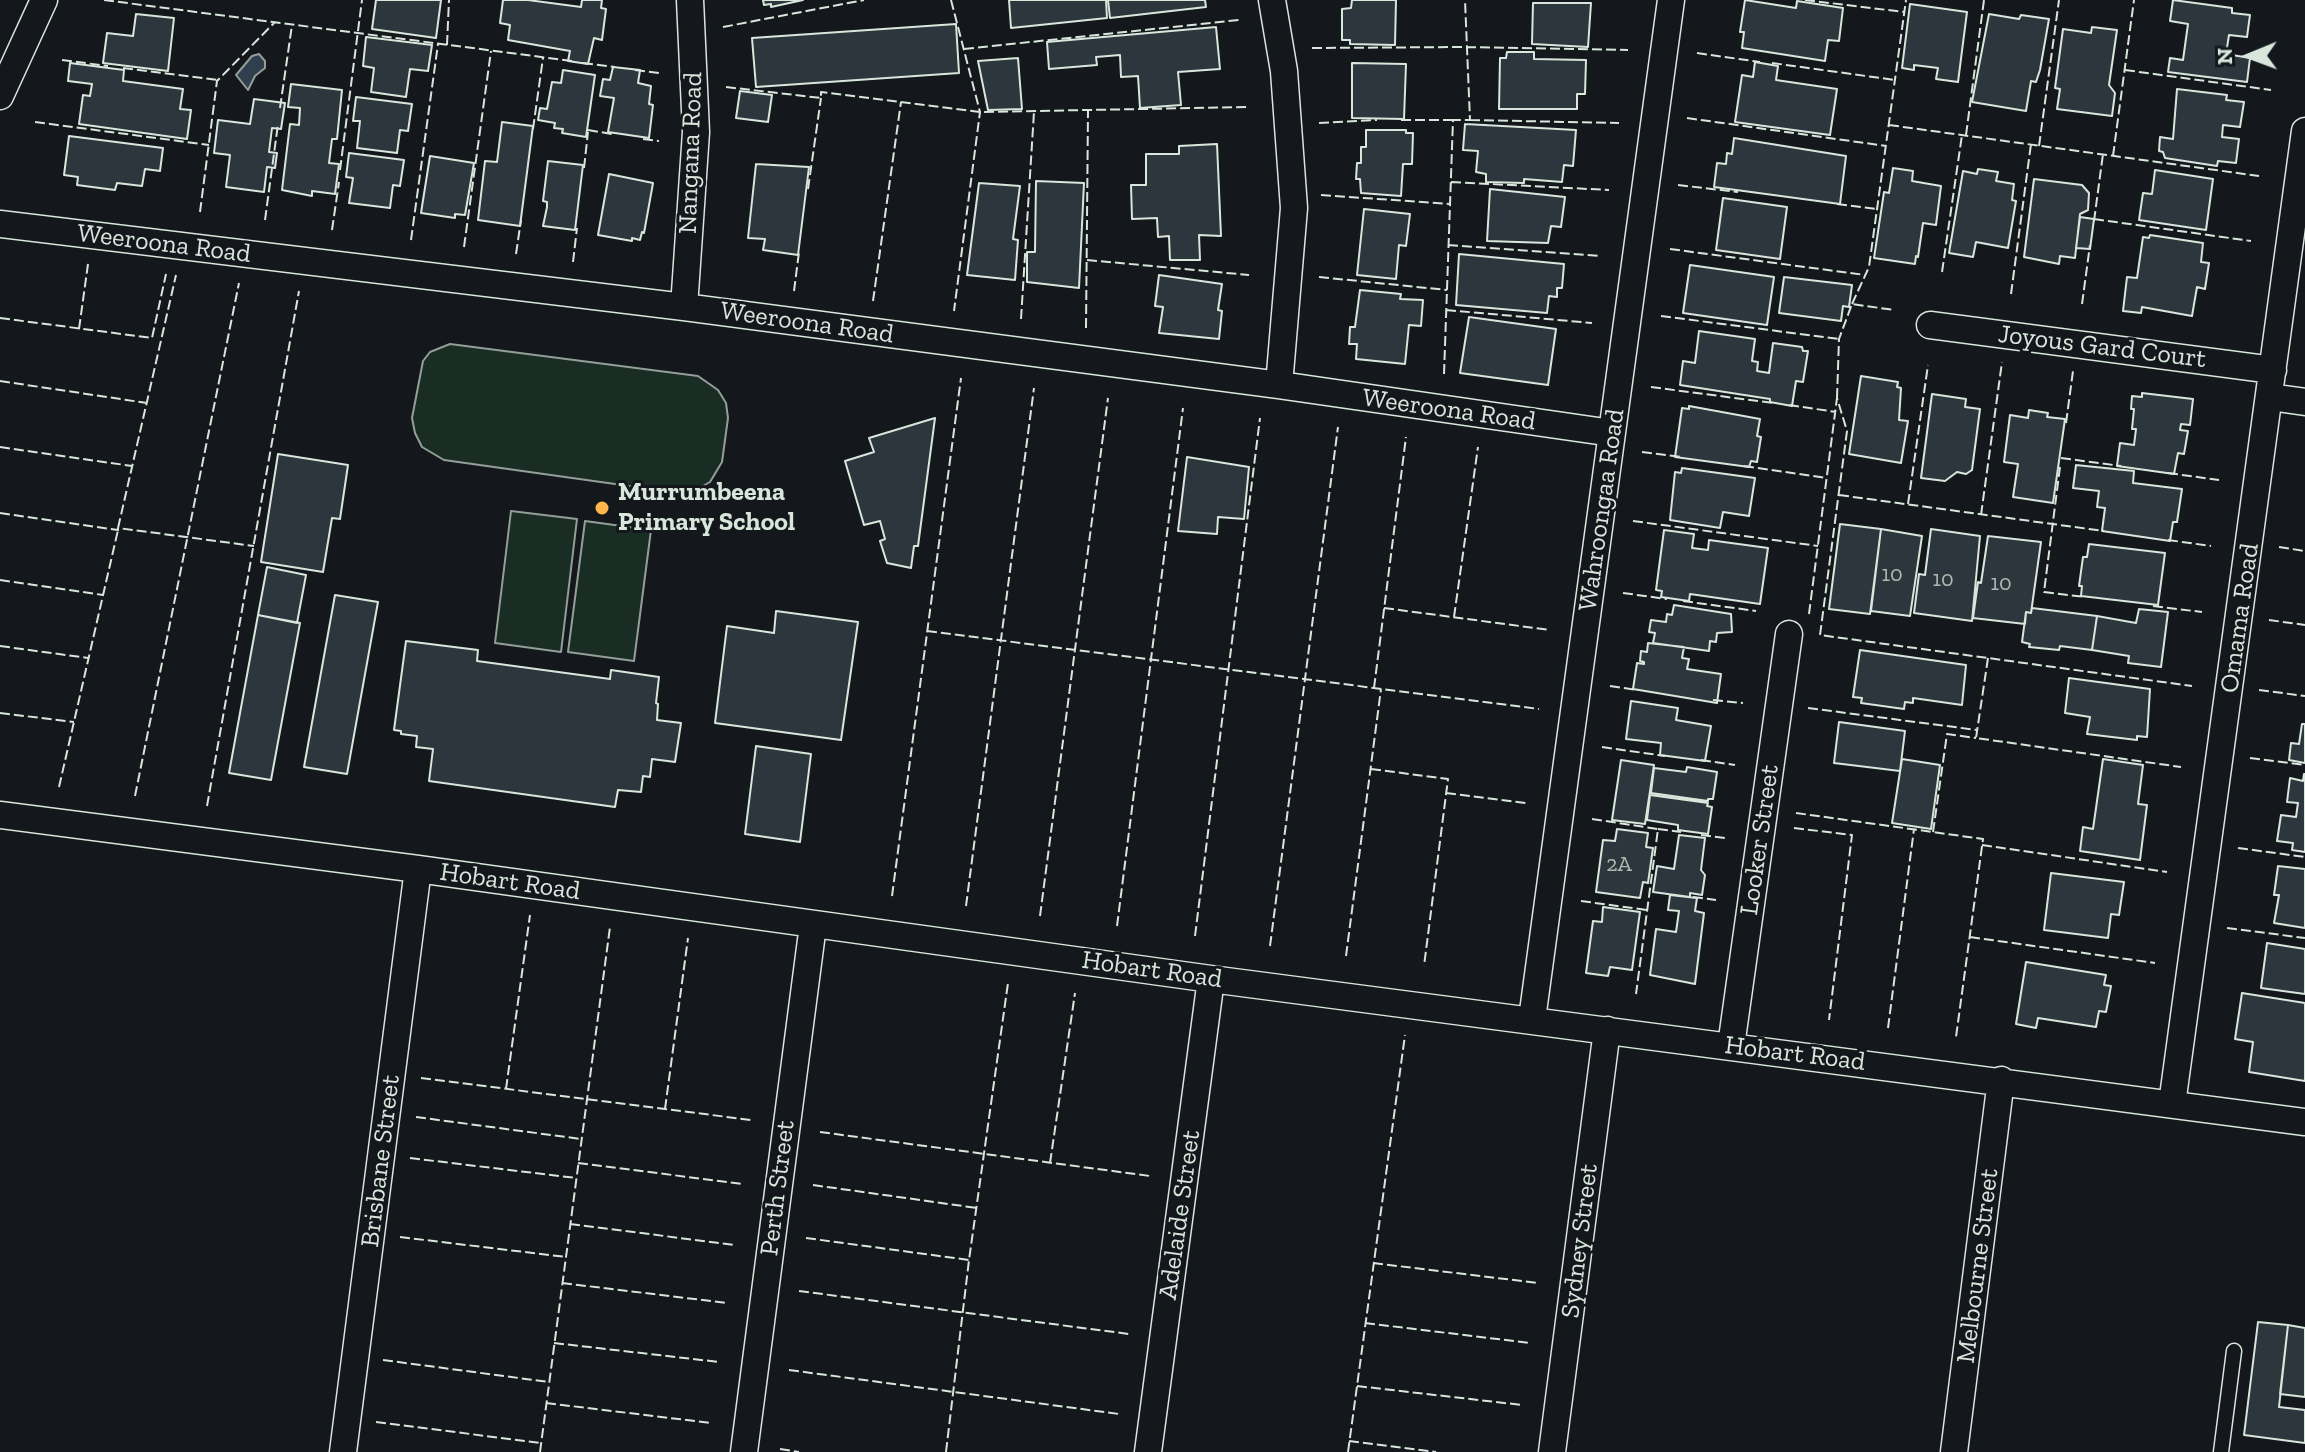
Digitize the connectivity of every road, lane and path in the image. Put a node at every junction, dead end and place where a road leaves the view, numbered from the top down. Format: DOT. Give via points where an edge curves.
graph roads {
  1 [pos="44,0"];
  2 [pos="690,0"];
  3 [pos="1272,0"];
  4 [pos="1671,0"];
  5 [pos="0,96"];
  6 [pos="2305,131"];
  7 [pos="0,224"];
  8 [pos="684,307"];
  9 [pos="1930,325"];
  10 [pos="2273,370"];
  11 [pos="1279,385"];
  12 [pos="2270,397"];
  13 [pos="2305,402"];
  14 [pos="1612,433"];
  15 [pos="1789,634"];
  16 [pos="0,815"];
  17 [pos="418,869"];
  18 [pos="813,925"];
  19 [pos="1211,979"];
  20 [pos="1532,1019"];
  21 [pos="1607,1030"];
  22 [pos="1731,1046"];
  23 [pos="2001,1080"];
  24 [pos="2172,1104"];
  25 [pos="2305,1122"];
  26 [pos="2234,1351"];
  27 [pos="343,1452"];
  28 [pos="744,1452"];
  29 [pos="1148,1452"];
  30 [pos="1552,1452"];
  31 [pos="1954,1452"];
  32 [pos="2221,1452"];
  1 -- 5 [label="street"];
  2 -- 8 [label="street, Nangana Road" via="696,132"];
  3 -- 11 [label="street" via="1284,71 1294,208"];
  4 -- 14 [label="street, Wahroongaa Road"];
  6 -- 10 [label="street, Omama Road"];
  7 -- 8 [label="street, Weeroona Road"];
  8 -- 11 [label="street, Weeroona Road"];
  9 -- 10 [label="street, Joyous Gard Court"];
  10 -- 12 [label="street, Omama Road"];
  11 -- 14 [label="street, Weeroona Road"];
  12 -- 13 [label="street"];
  12 -- 24 [label="street, Omama Road"];
  14 -- 20 [label="street, Wahroongaa Road"];
  15 -- 22 [label="street, Looker Street"];
  16 -- 17 [label="street, Hobart Road"];
  17 -- 18 [label="street, Hobart Road"];
  17 -- 27 [label="street, Brisbane Street"];
  18 -- 19 [label="street, Hobart Road"];
  18 -- 28 [label="street, Perth Street"];
  19 -- 20 [label="street, Hobart Road"];
  19 -- 29 [label="street, Adelaide Street"];
  20 -- 21 [label="street, Hobart Road"];
  21 -- 22 [label="street, Hobart Road"];
  21 -- 30 [label="street, Sydney Street"];
  22 -- 23 [label="street, Hobart Road"];
  23 -- 24 [label="street, Hobart Road"];
  23 -- 31 [label="street, Melbourne Street"];
  24 -- 25 [label="street, Hobart Road"];
  26 -- 32 [label="lane"];
}
